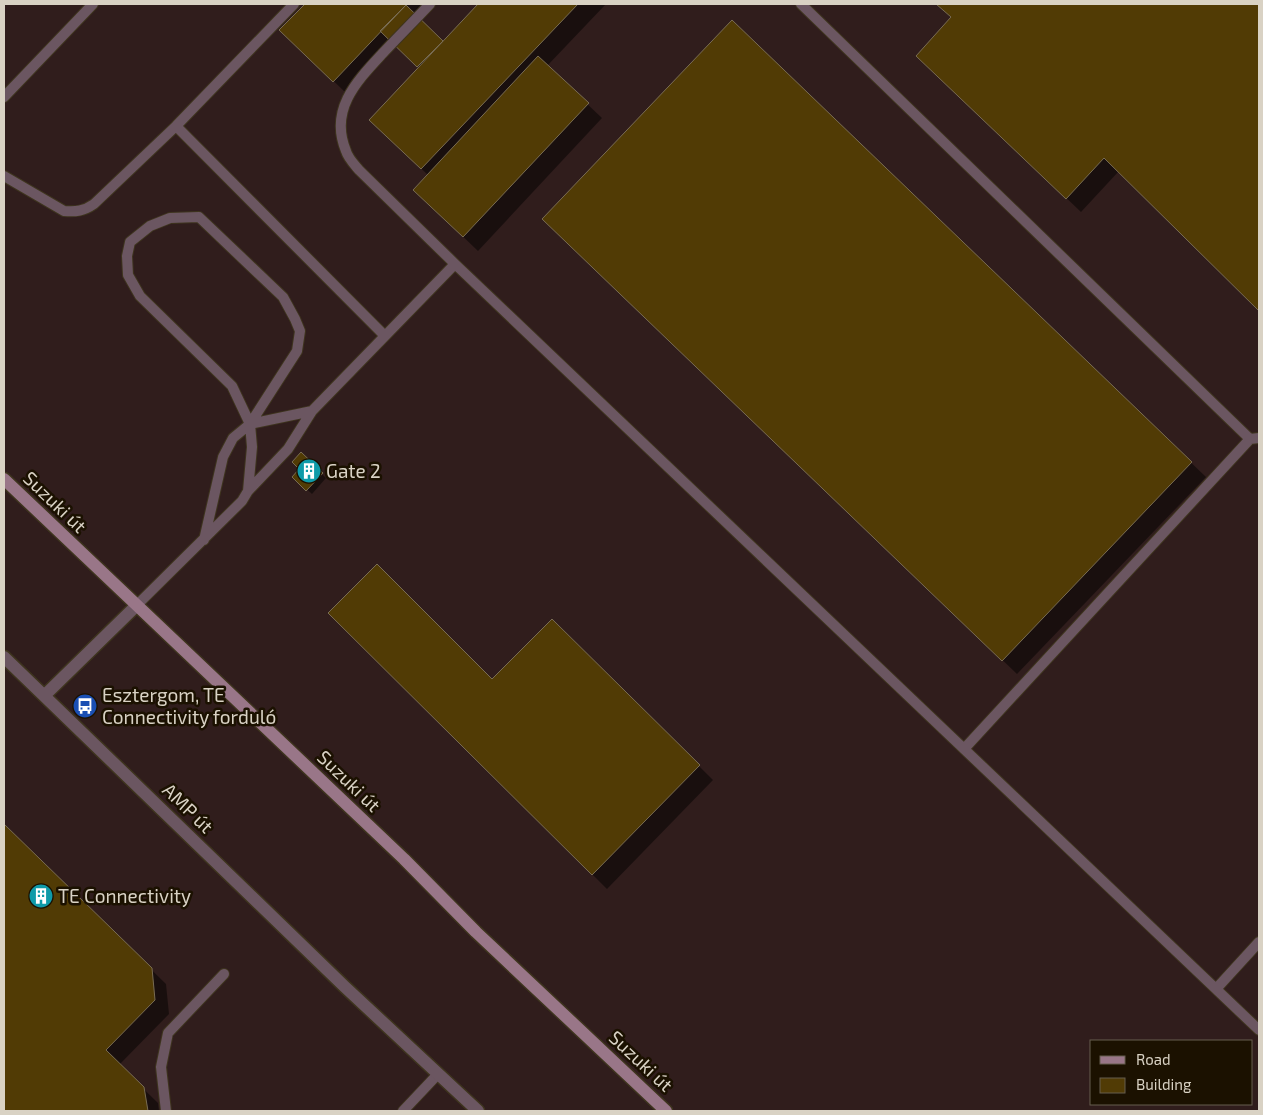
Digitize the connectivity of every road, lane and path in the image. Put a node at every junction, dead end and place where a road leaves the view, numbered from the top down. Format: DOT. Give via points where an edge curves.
graph roads {
  1 [pos="93,4"];
  2 [pos="294,4"];
  3 [pos="430,4"];
  4 [pos="801,4"];
  5 [pos="4,97"];
  6 [pos="176,126"];
  7 [pos="4,176"];
  8 [pos="455,264"];
  9 [pos="385,336"];
  10 [pos="312,411"];
  11 [pos="250,424"];
  12 [pos="1255,438"];
  13 [pos="4,479"];
  14 [pos="248,491"];
  15 [pos="204,540"];
  16 [pos="136,606"];
  17 [pos="4,657"];
  18 [pos="45,695"];
  19 [pos="964,749"];
  20 [pos="1259,942"];
  21 [pos="224,974"];
  22 [pos="1216,989"];
  23 [pos="1259,1030"];
  24 [pos="438,1074"];
  25 [pos="166,1111"];
  26 [pos="403,1111"];
  27 [pos="478,1111"];
  28 [pos="666,1111"];
  1 -- 5 [label="lane"];
  2 -- 6 [label="lane"];
  3 -- 8 [label="lane" via="358,80 340,118 340,134 346,153 359,170"];
  4 -- 12 [label="lane"];
  6 -- 7 [label="lane" via="87,209 64,211"];
  6 -- 9 [label="lane"];
  8 -- 9 [label="lane"];
  8 -- 19 [label="lane"];
  9 -- 10 [label="lane"];
  10 -- 11 [label="lane"];
  10 -- 14 [label="lane" via="288,449"];
  11 -- 11 [label="lane" via="297,350 300,331 295,318 283,298 199,217 170,218 150,226 130,242 128,275 140,296 232,386"];
  11 -- 14 [label="lane" via="252,447"];
  11 -- 15 [label="lane" via="233,438 223,457"];
  12 -- 19 [label="lane"];
  13 -- 16 [label="main road, Suzuki út"];
  14 -- 15 [label="lane"];
  15 -- 16 [label="lane"];
  16 -- 18 [label="street"];
  16 -- 28 [label="main road, Suzuki út"];
  17 -- 18 [label="street, AMP út"];
  18 -- 24 [label="street, AMP út"];
  19 -- 22 [label="lane"];
  20 -- 22 [label="lane"];
  21 -- 25 [label="lane" via="168,1034 161,1067"];
  22 -- 23 [label="lane"];
  24 -- 26 [label="lane"];
  24 -- 27 [label="street, AMP út"];
}
